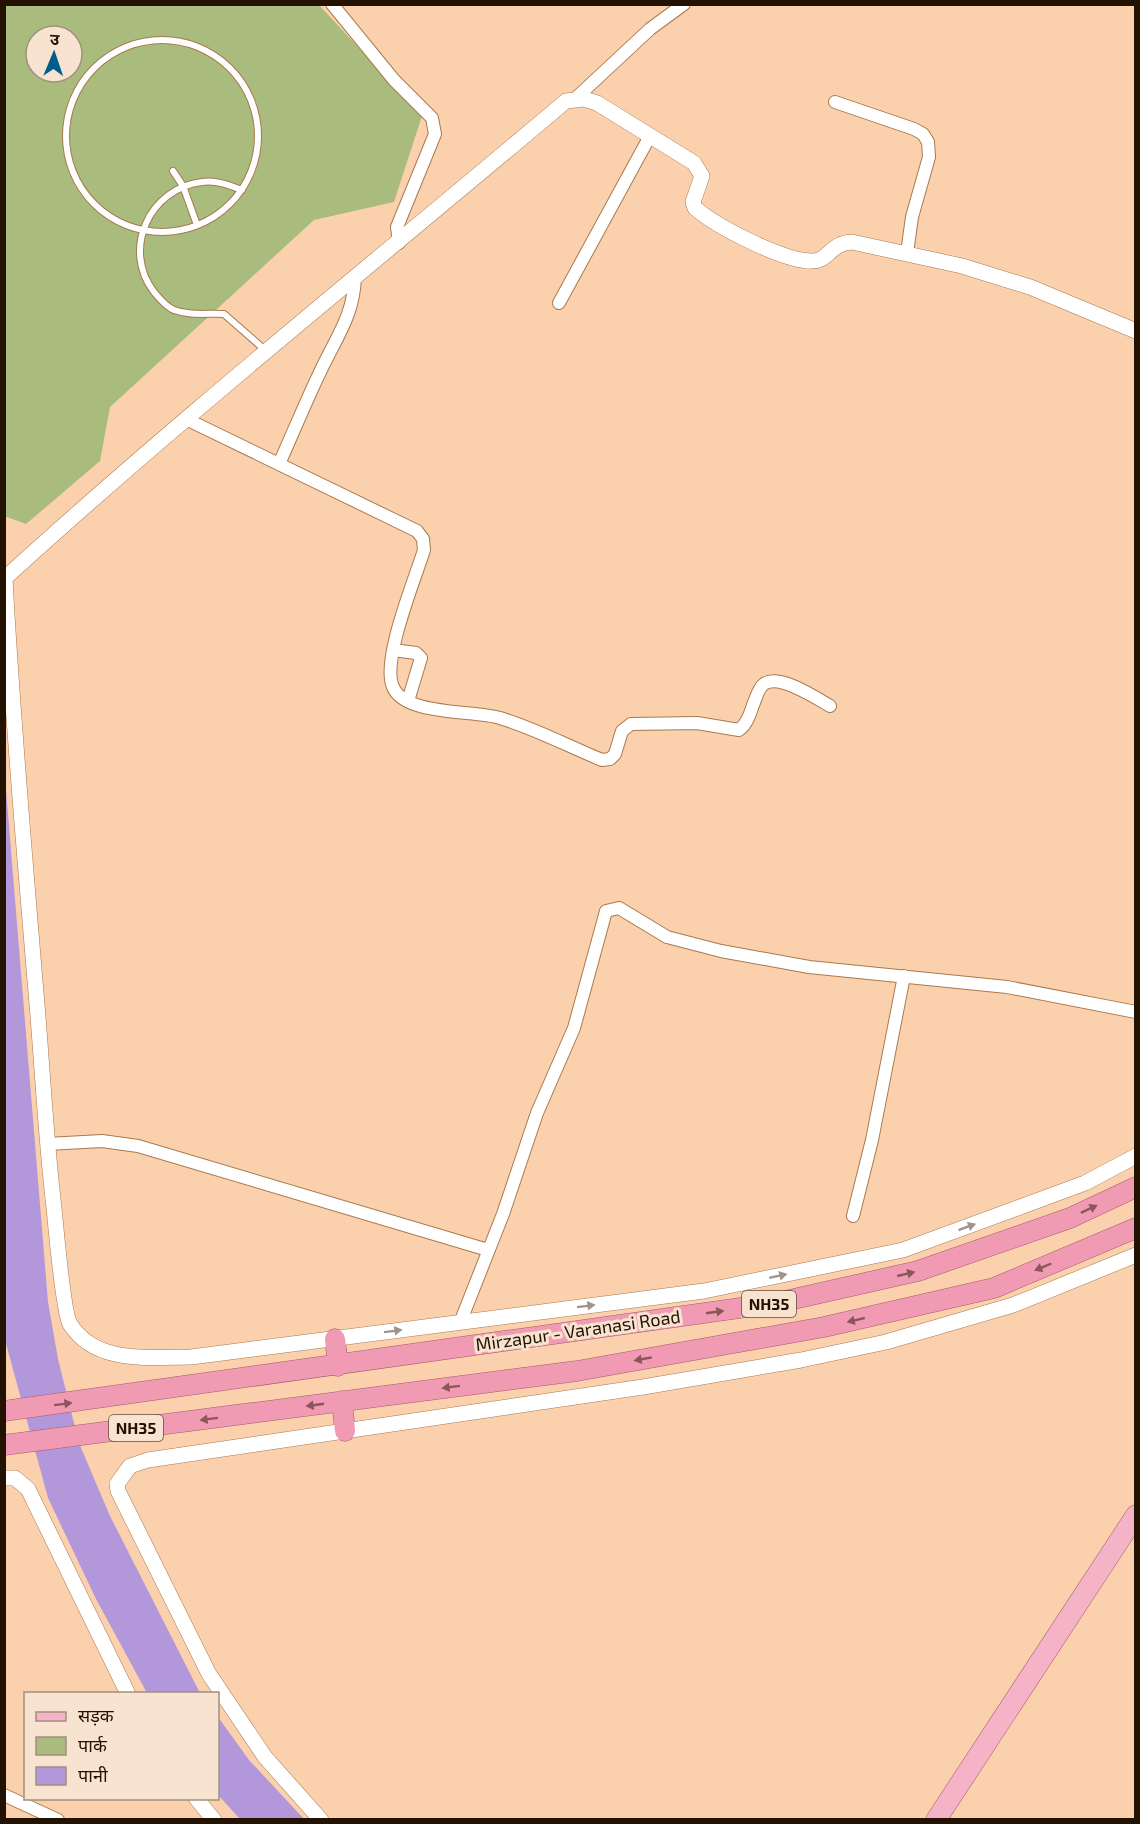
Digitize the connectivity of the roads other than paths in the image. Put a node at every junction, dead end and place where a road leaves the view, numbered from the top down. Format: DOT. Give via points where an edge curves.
graph roads {
  1 [pos="332,4"];
  2 [pos="684,4"];
  3 [pos="576,98"];
  4 [pos="835,102"];
  5 [pos="650,136"];
  6 [pos="173,171"];
  7 [pos="183,186"];
  8 [pos="242,190"];
  9 [pos="197,225"];
  10 [pos="142,230"];
  11 [pos="399,243"];
  12 [pos="907,253"];
  13 [pos="356,276"];
  14 [pos="559,303"];
  15 [pos="1136,331"];
  16 [pos="265,350"];
  17 [pos="186,418"];
  18 [pos="279,464"];
  19 [pos="4,573"];
  20 [pos="5,579"];
  21 [pos="393,650"];
  22 [pos="408,701"];
  23 [pos="830,706"];
  24 [pos="904,976"];
  25 [pos="1136,1012"];
  26 [pos="47,1144"];
  27 [pos="1136,1156"];
  28 [pos="1136,1187"];
  29 [pos="853,1216"];
  30 [pos="1136,1228"];
  31 [pos="488,1250"];
  32 [pos="1136,1255"];
  33 [pos="460,1323"];
  34 [pos="334,1339"];
  35 [pos="338,1366"];
  36 [pos="342,1401"];
  37 [pos="4,1411"];
  38 [pos="345,1431"];
  39 [pos="4,1446"];
  40 [pos="4,1478"];
  41 [pos="1136,1515"];
  42 [pos="127,1692"];
  43 [pos="4,1795"];
  44 [pos="198,1800"];
  45 [pos="58,1820"];
  46 [pos="214,1820"];
  47 [pos="321,1820"];
  48 [pos="936,1820"];
  1 -- 11 [label="street" via="435,125 435,134 397,227"];
  2 -- 3 [label="street" via="650,29"];
  3 -- 5 [label="street" via="597,103"];
  3 -- 11 [label="street" via="566,101"];
  4 -- 12 [label="street" via="914,129 928,142 929,157 912,217"];
  5 -- 12 [label="street" via="700,170 695,208 771,251 813,261 824,258 841,243 852,242"];
  5 -- 14 [label="street"];
  6 -- 7 [label="lane"];
  7 -- 8 [label="lane" via="224,183"];
  7 -- 9 [label="lane"];
  7 -- 10 [label="lane" via="157,204"];
  8 -- 9 [label="lane" via="230,205"];
  8 -- 10 [label="lane" via="257,152 258,131 255,110 235,74 220,60 183,42 152,40 122,48 88,72 76,89 65,139 70,164 81,187 97,206"];
  9 -- 10 [label="lane" via="161,232"];
  10 -- 16 [label="lane" via="141,267 159,298 172,310 224,314"];
  11 -- 13 [label="street"];
  12 -- 15 [label="street" via="1030,288"];
  13 -- 16 [label="street"];
  13 -- 18 [label="street" via="348,321"];
  16 -- 17 [label="street"];
  17 -- 18 [label="street"];
  17 -- 20 [label="street"];
  18 -- 21 [label="street" via="417,531 423,539 424,550"];
  19 -- 20 [label="lane"];
  20 -- 26 [label="street" via="14,744"];
  21 -- 22 [label="street" via="393,688"];
  21 -- 22 [label="street" via="416,653 421,658"];
  22 -- 23 [label="street" via="500,718 602,760 615,754 622,731 631,724 697,723 739,730 760,688 771,681 783,682"];
  24 -- 25 [label="street" via="1007,987"];
  24 -- 29 [label="street"];
  24 -- 31 [label="street" via="809,967 721,951 667,937 619,908 606,911 574,1028 537,1113"];
  26 -- 31 [label="street" via="102,1141 138,1146"];
  26 -- 34 [label="street" via="69,1322 81,1338 105,1352 124,1357 191,1357"];
  33 -- 27 [label="street, one-way" via="704,1291 903,1250 1085,1183"];
  35 -- 28 [label="highway, Mirzapur - Varanasi Road / NH35, one-way" via="776,1303 918,1271 1070,1218"];
  30 -- 36 [label="highway, Mirzapur - Varanasi Road / NH35, one-way" via="994,1288 836,1324 577,1371"];
  31 -- 33 [label="street"];
  32 -- 38 [label="street" via="1012,1305 886,1342 643,1387"];
  34 -- 33 [label="street, one-way"];
  34 -- 35 [label="highway"];
  37 -- 35 [label="highway, Mirzapur - Varanasi Road / NH35, one-way"];
  36 -- 38 [label="highway"];
  36 -- 39 [label="highway, Mirzapur - Varanasi Road / NH35, one-way"];
  38 -- 47 [label="street" via="136,1462 117,1484 208,1674 265,1757"];
  40 -- 42 [label="street" via="15,1478 31,1495"];
  41 -- 48 [label="main road"];
  43 -- 45 [label="street"];
  44 -- 46 [label="street"];
}
